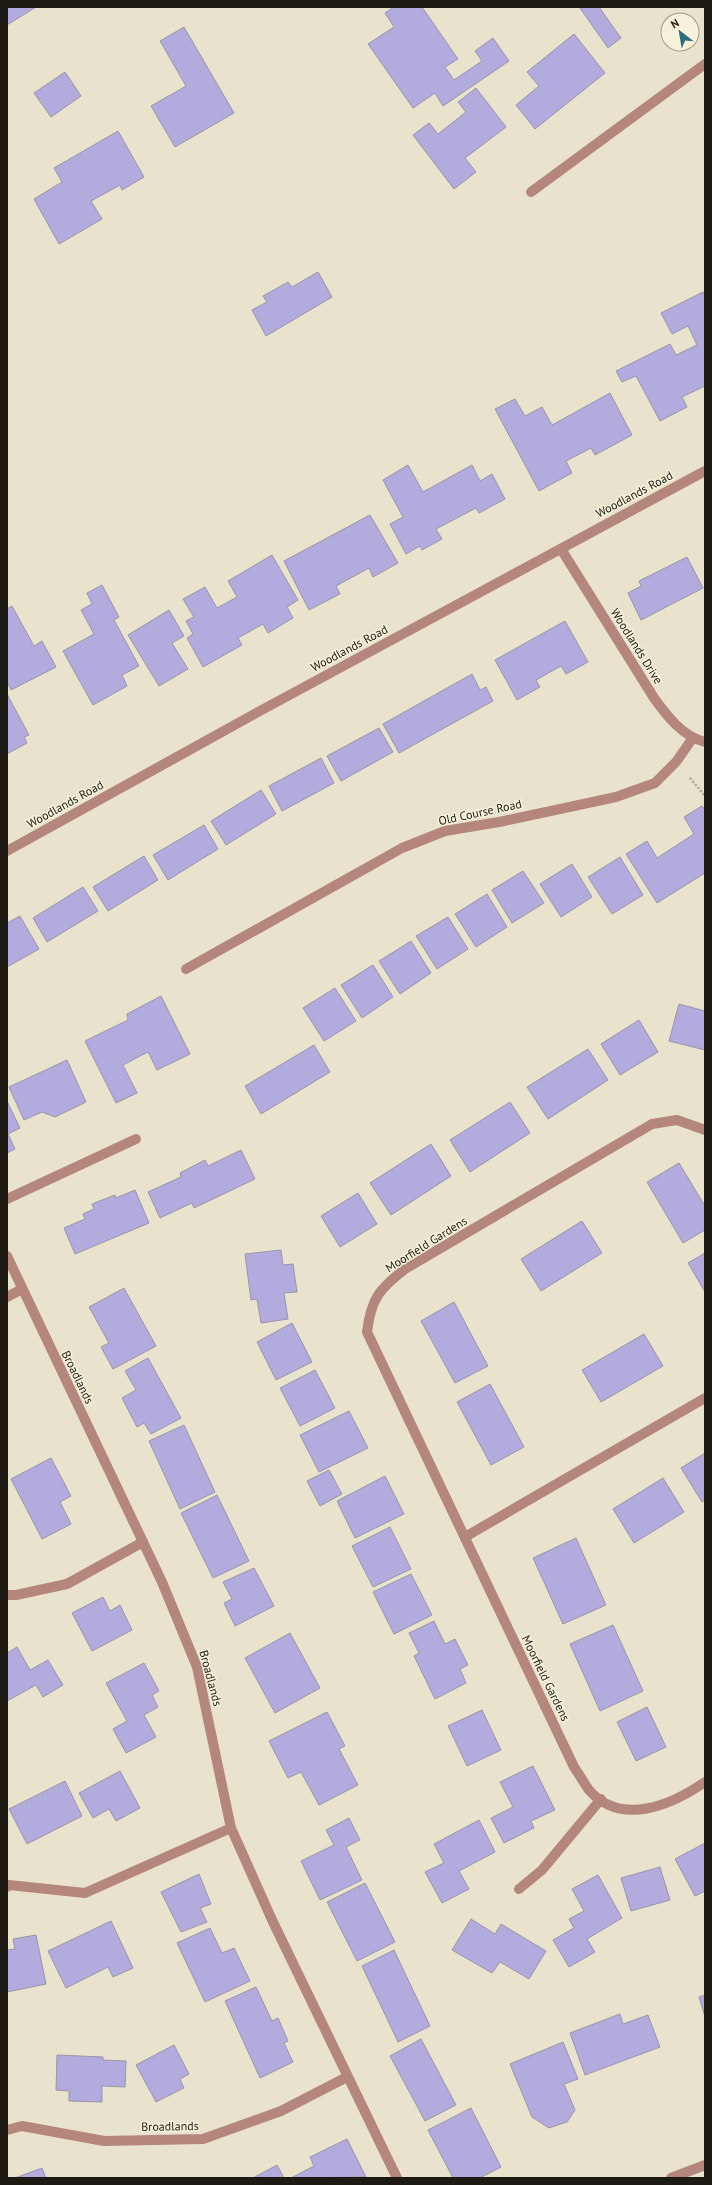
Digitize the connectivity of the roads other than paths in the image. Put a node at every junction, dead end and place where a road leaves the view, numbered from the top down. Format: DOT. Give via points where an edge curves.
graph roads {
  1 [pos="705,64"];
  2 [pos="531,192"];
  3 [pos="705,471"];
  4 [pos="561,549"];
  5 [pos="692,739"];
  6 [pos="705,742"];
  7 [pos="7,851"];
  8 [pos="186,969"];
  9 [pos="705,1130"];
  10 [pos="136,1139"];
  11 [pos="7,1199"];
  12 [pos="7,1256"];
  13 [pos="22,1289"];
  14 [pos="7,1297"];
  15 [pos="705,1398"];
  16 [pos="465,1537"];
  17 [pos="143,1542"];
  18 [pos="7,1595"];
  19 [pos="705,1782"];
  20 [pos="601,1799"];
  21 [pos="232,1828"];
  22 [pos="8,1884"];
  23 [pos="519,1889"];
  24 [pos="347,2078"];
  25 [pos="7,2130"];
  26 [pos="705,2164"];
  27 [pos="397,2178"];
  28 [pos="671,2178"];
  1 -- 2 [label="street"];
  3 -- 4 [label="street, Woodlands Road"];
  4 -- 5 [label="street, Woodlands Drive" via="654,698 668,717"];
  4 -- 7 [label="street, Woodlands Road"];
  5 -- 6 [label="street, Woodlands Drive"];
  5 -- 8 [label="street, Old Course Road" via="676,762 655,783 616,797 445,831 402,848"];
  9 -- 16 [label="street, Moorfield Gardens" via="677,1120 652,1124 405,1269 384,1286 370,1312 367,1332"];
  10 -- 11 [label="street"];
  12 -- 13 [label="street, Broadlands"];
  13 -- 14 [label="street"];
  13 -- 17 [label="street, Broadlands"];
  15 -- 16 [label="street"];
  16 -- 20 [label="street, Moorfield Gardens" via="574,1767 590,1791"];
  17 -- 18 [label="street" via="67,1584"];
  17 -- 21 [label="street, Broadlands" via="197,1667"];
  19 -- 20 [label="street, Moorfield Gardens" via="691,1792 656,1808 625,1811"];
  20 -- 23 [label="street" via="542,1870"];
  21 -- 22 [label="street" via="85,1892"];
  21 -- 24 [label="street, Broadlands" via="272,1922"];
  24 -- 25 [label="street, Broadlands" via="281,2111 203,2139 104,2141 22,2126"];
  24 -- 27 [label="street, Broadlands"];
  26 -- 28 [label="street"];
}
